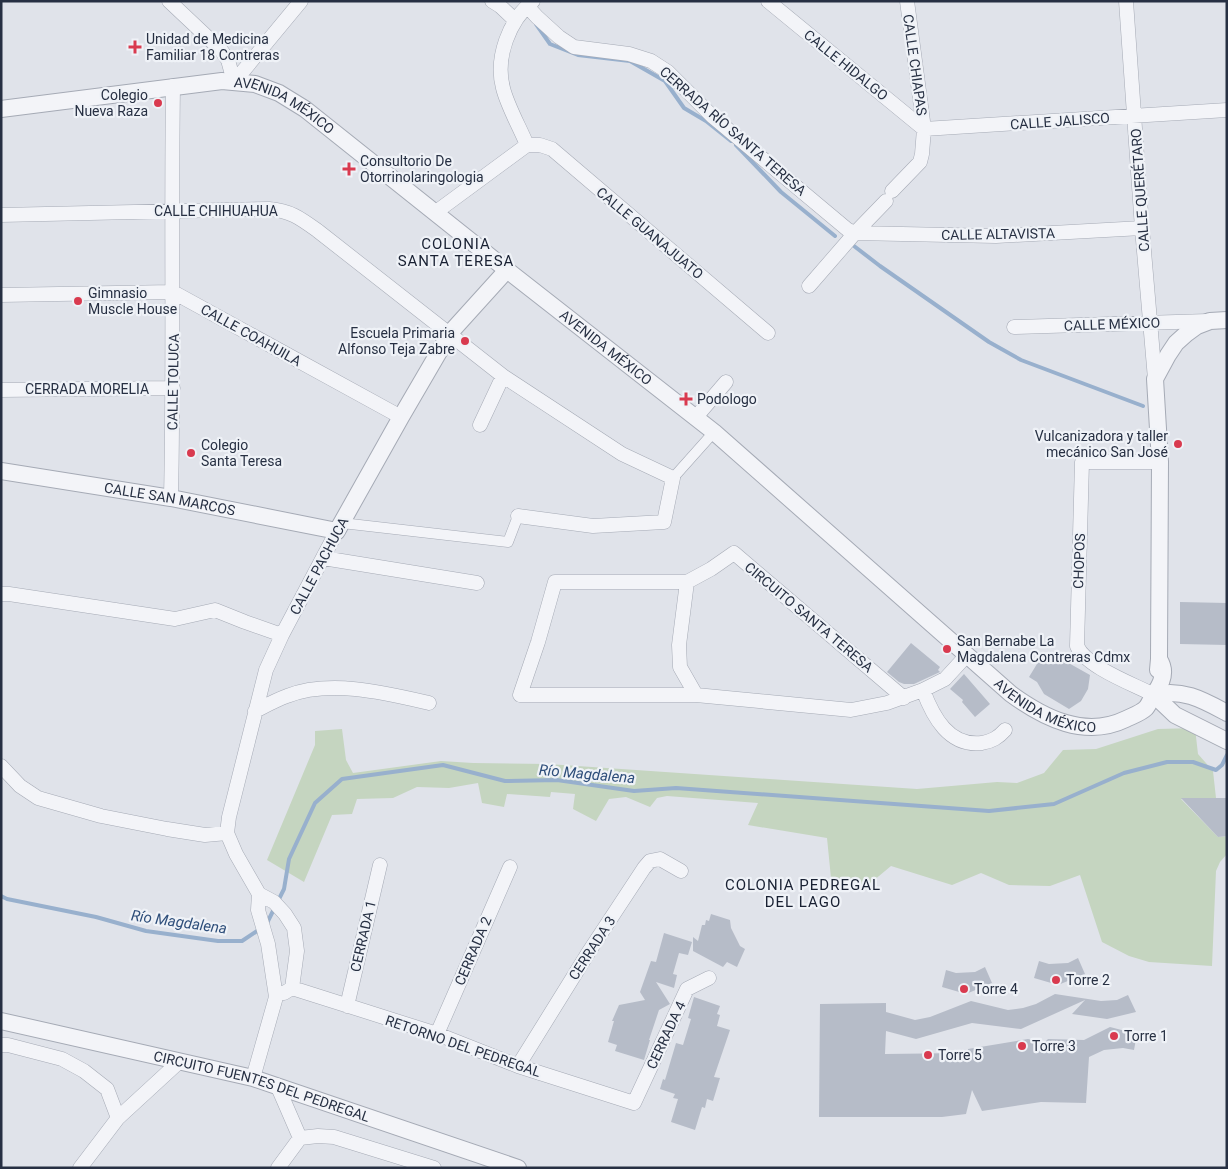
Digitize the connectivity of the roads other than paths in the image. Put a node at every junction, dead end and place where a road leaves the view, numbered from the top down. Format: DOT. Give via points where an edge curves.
graph roads {
  1 [pos="169,1"];
  2 [pos="301,1"];
  3 [pos="492,1"];
  4 [pos="768,1"];
  5 [pos="907,1"];
  6 [pos="1126,1"];
  7 [pos="530,4"];
  8 [pos="515,20"];
  9 [pos="234,82"];
  10 [pos="173,86"];
  11 [pos="1,109"];
  12 [pos="1227,110"];
  13 [pos="1135,116"];
  14 [pos="924,130"];
  15 [pos="527,145"];
  16 [pos="171,211"];
  17 [pos="436,212"];
  18 [pos="1,215"];
  19 [pos="1142,228"];
  20 [pos="855,233"];
  21 [pos="507,270"];
  22 [pos="809,286"];
  23 [pos="173,292"];
  24 [pos="1,295"];
  25 [pos="1227,320"];
  26 [pos="1210,321"];
  27 [pos="1150,323"];
  28 [pos="1014,327"];
  29 [pos="768,333"];
  30 [pos="450,334"];
  31 [pos="503,376"];
  32 [pos="1155,379"];
  33 [pos="726,382"];
  34 [pos="173,388"];
  35 [pos="1,390"];
  36 [pos="401,417"];
  37 [pos="696,417"];
  38 [pos="480,425"];
  39 [pos="714,432"];
  40 [pos="1160,462"];
  41 [pos="1,471"];
  42 [pos="673,478"];
  43 [pos="171,498"];
  44 [pos="518,516"];
  45 [pos="340,527"];
  46 [pos="323,558"];
  47 [pos="687,582"];
  48 [pos="477,583"];
  49 [pos="1,594"];
  50 [pos="282,635"];
  51 [pos="967,655"];
  52 [pos="1162,663"];
  53 [pos="924,690"];
  54 [pos="1154,694"];
  55 [pos="696,695"];
  56 [pos="904,698"];
  57 [pos="1202,700"];
  58 [pos="429,703"];
  59 [pos="255,711"];
  60 [pos="1227,713"];
  61 [pos="1005,730"];
  62 [pos="1227,741"];
  63 [pos="1,766"];
  64 [pos="227,833"];
  65 [pos="380,866"];
  66 [pos="510,867"];
  67 [pos="681,871"];
  68 [pos="258,894"];
  69 [pos="709,978"];
  70 [pos="292,988"];
  71 [pos="276,996"];
  72 [pos="347,1006"];
  73 [pos="1,1021"];
  74 [pos="437,1034"];
  75 [pos="1,1045"];
  76 [pos="180,1061"];
  77 [pos="518,1066"];
  78 [pos="253,1078"];
  79 [pos="278,1085"];
  80 [pos="634,1103"];
  81 [pos="118,1118"];
  82 [pos="300,1138"];
  83 [pos="516,1167"];
  84 [pos="80,1168"];
  85 [pos="278,1168"];
  86 [pos="434,1168"];
  1 -- 9 [label="street" via="221,50 228,60"];
  2 -- 9 [label="street"];
  3 -- 8 [label="street"];
  4 -- 14 [label="street, CALLE HIDALGO"];
  5 -- 14 [label="street, CALLE CHIAPAS"];
  6 -- 13 [label="street, CALLE QUERÉTARO"];
  7 -- 8 [label="street"];
  7 -- 20 [label="street, CERRADA RÍO SANTA TERESA" via="537,18 574,47 629,54 668,72 713,117"];
  8 -- 15 [label="street" via="503,49 500,71 503,89"];
  9 -- 10 [label="street, AVENIDA MÉXICO" via="211,81"];
  9 -- 17 [label="street, AVENIDA MÉXICO" via="255,84 279,93 305,109"];
  10 -- 11 [label="street, AVENIDA MÉXICO"];
  10 -- 16 [label="street, CALLE TOLUCA"];
  12 -- 13 [label="street, CALLE JALISCO"];
  13 -- 14 [label="street, CALLE JALISCO"];
  13 -- 19 [label="street, CALLE QUERÉTARO"];
  14 -- 20 [label="street, CALLE CHIAPAS" via="920,162"];
  15 -- 17 [label="street"];
  15 -- 29 [label="street, CALLE GUANAJUATO" via="552,149"];
  16 -- 18 [label="street, CALLE CHIHUAHUA"];
  16 -- 23 [label="street, CALLE TOLUCA"];
  16 -- 30 [label="street, CALLE CHIHUAHUA" via="268,209 298,216"];
  17 -- 21 [label="street, AVENIDA MÉXICO"];
  19 -- 20 [label="street, CALLE ALTAVISTA" via="996,236"];
  19 -- 27 [label="street, CALLE QUERÉTARO"];
  20 -- 22 [label="street, CALLE CHIAPAS"];
  21 -- 30 [label="street, CALLE PACHUCA"];
  21 -- 37 [label="street, AVENIDA MÉXICO"];
  23 -- 24 [label="street, CALLE COAHUILA"];
  23 -- 34 [label="street, CALLE TOLUCA"];
  23 -- 36 [label="street, CALLE COAHUILA"];
  25 -- 26 [label="street"];
  26 -- 27 [label="street, CALLE MÉXICO"];
  26 -- 32 [label="street" via="1176,343"];
  27 -- 28 [label="street, CALLE MÉXICO"];
  27 -- 32 [label="street, CALLE QUERÉTARO"];
  30 -- 31 [label="street, CALLE CHIHUAHUA"];
  30 -- 36 [label="street, CALLE PACHUCA"];
  31 -- 38 [label="street"];
  31 -- 42 [label="street, CALLE CHIHUAHUA" via="622,454"];
  32 -- 40 [label="street"];
  33 -- 37 [label="street"];
  34 -- 35 [label="street, CERRADA MORELIA"];
  34 -- 43 [label="street, CALLE TOLUCA"];
  36 -- 45 [label="street, CALLE PACHUCA"];
  37 -- 39 [label="street, AVENIDA MÉXICO"];
  39 -- 42 [label="street"];
  39 -- 51 [label="street, AVENIDA MÉXICO"];
  40 -- 52 [label="street"];
  40 -- 54 [label="street, CHOPOS" via="1082,462 1076,646 1097,666"];
  41 -- 43 [label="street, CALLE SAN MARCOS"];
  42 -- 44 [label="street" via="664,522 593,526"];
  43 -- 45 [label="street, CALLE SAN MARCOS"];
  44 -- 45 [label="street" via="508,542"];
  45 -- 46 [label="street, CALLE PACHUCA"];
  46 -- 48 [label="street"];
  46 -- 50 [label="street, CALLE PACHUCA"];
  47 -- 55 [label="street" via="679,645 680,667"];
  47 -- 55 [label="street, CIRCUITO SANTA TERESA" via="555,582 520,695"];
  47 -- 56 [label="street, CIRCUITO SANTA TERESA" via="734,553"];
  49 -- 50 [label="street" via="175,619 214,610"];
  50 -- 59 [label="street, CALLE PACHUCA" via="266,670"];
  51 -- 53 [label="street, CIRCUITO SANTA TERESA" via="945,679"];
  51 -- 54 [label="street, AVENIDA MÉXICO" via="1023,703 1058,722 1072,725 1114,725 1146,708"];
  52 -- 54 [label="street"];
  52 -- 57 [label="street" via="1182,686"];
  53 -- 56 [label="street, CIRCUITO SANTA TERESA"];
  53 -- 61 [label="street" via="938,721 956,739 967,744 988,742"];
  54 -- 57 [label="street" via="1186,694"];
  54 -- 62 [label="street" via="1175,715"];
  55 -- 56 [label="street, CIRCUITO SANTA TERESA" via="851,710"];
  57 -- 60 [label="street"];
  58 -- 59 [label="street" via="361,690 317,689 287,695"];
  59 -- 64 [label="street, CALLE PACHUCA"];
  63 -- 64 [label="street" via="20,786 38,798 101,816 167,829 205,835"];
  64 -- 68 [label="street"];
  65 -- 72 [label="street, CERRADA 1"];
  66 -- 74 [label="street, CERRADA 2"];
  67 -- 77 [label="street, CERRADA 3" via="660,859 650,860"];
  68 -- 70 [label="street" via="274,902 294,928 298,951"];
  68 -- 71 [label="street" via="258,910 272,964"];
  69 -- 80 [label="street, CERRADA 4" via="687,989"];
  70 -- 71 [label="street"];
  70 -- 72 [label="street, RETORNO DEL PEDREGAL"];
  71 -- 78 [label="street"];
  72 -- 74 [label="street, RETORNO DEL PEDREGAL"];
  73 -- 76 [label="street, CIRCUITO FUENTES DEL PEDREGAL"];
  74 -- 77 [label="street, RETORNO DEL PEDREGAL"];
  75 -- 81 [label="street" via="62,1059 84,1071 107,1089"];
  76 -- 78 [label="street, CIRCUITO FUENTES DEL PEDREGAL"];
  76 -- 81 [label="street"];
  77 -- 80 [label="street, RETORNO DEL PEDREGAL"];
  78 -- 79 [label="street, CIRCUITO FUENTES DEL PEDREGAL"];
  79 -- 82 [label="street"];
  79 -- 83 [label="street, CIRCUITO FUENTES DEL PEDREGAL"];
  81 -- 84 [label="street"];
  82 -- 85 [label="street"];
  82 -- 86 [label="street" via="334,1137"];
}
